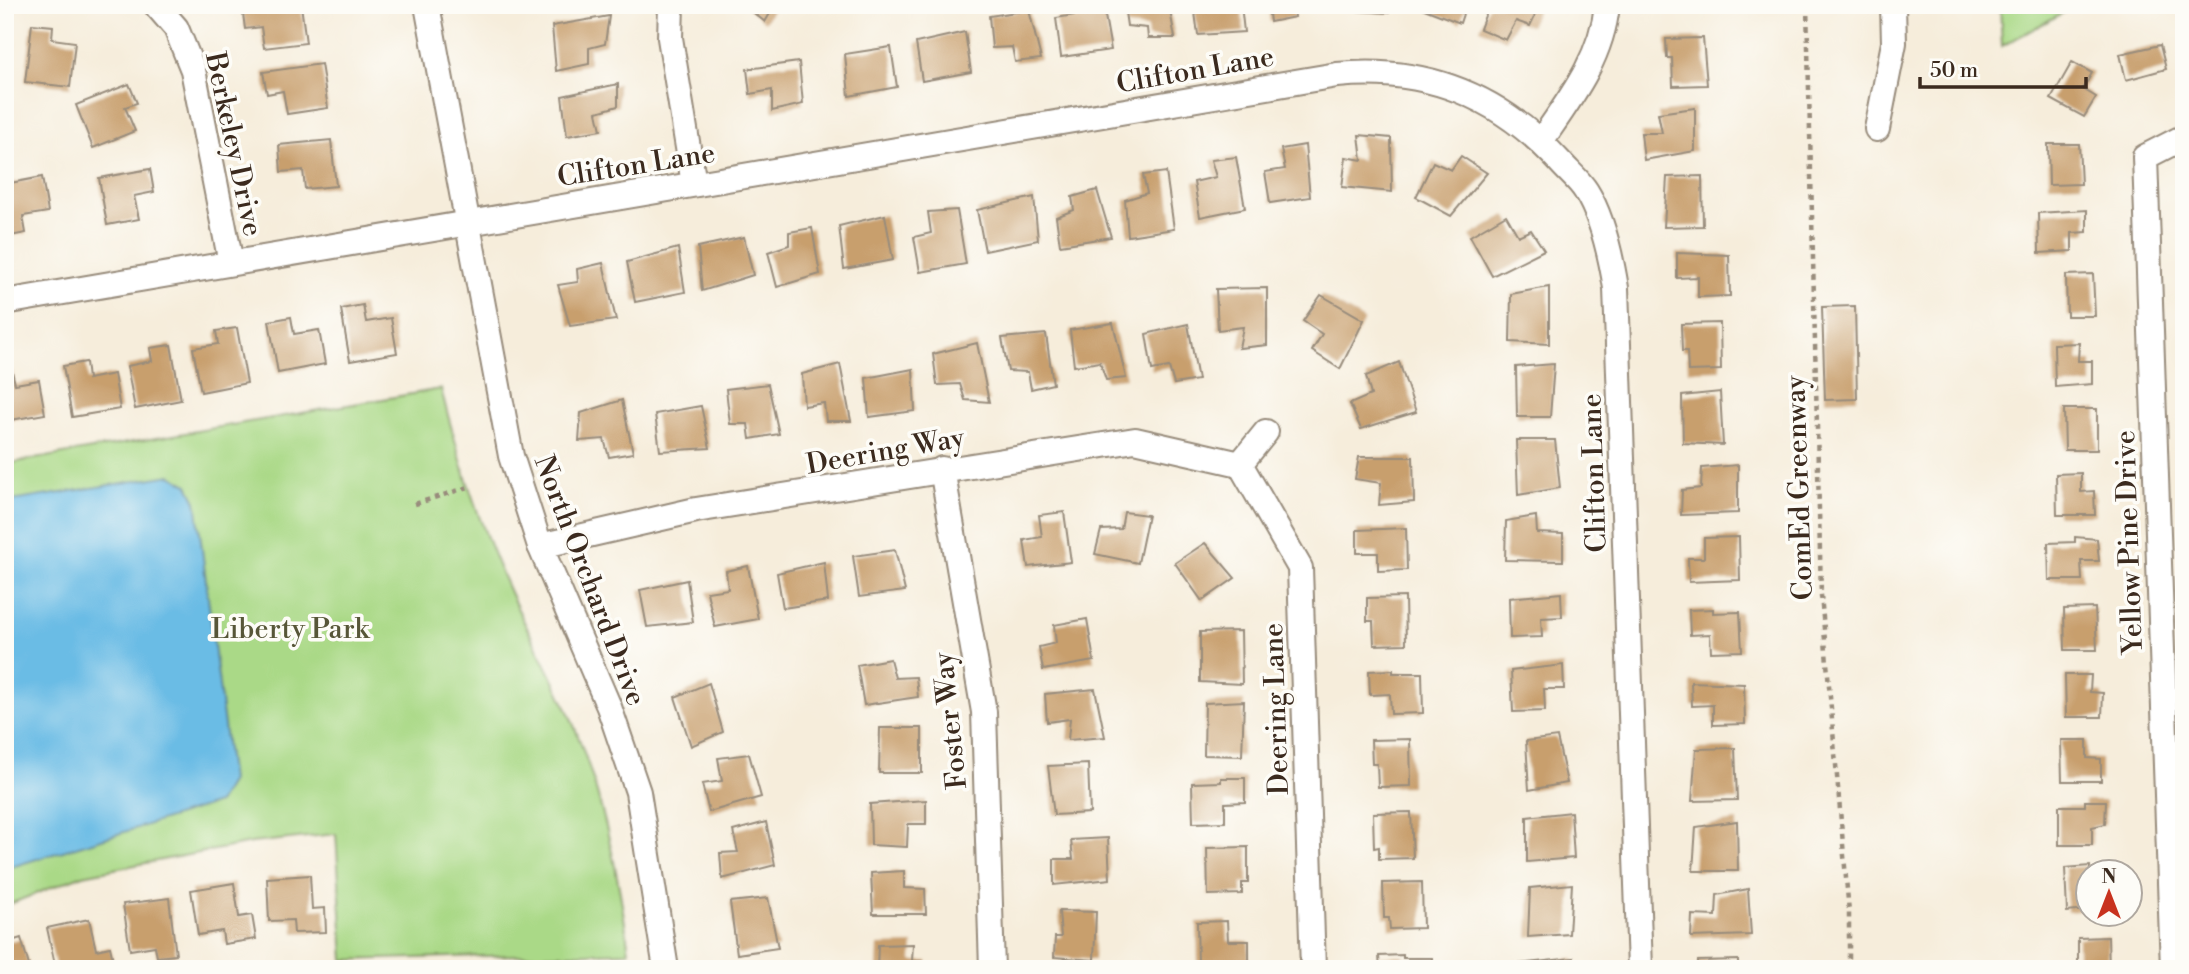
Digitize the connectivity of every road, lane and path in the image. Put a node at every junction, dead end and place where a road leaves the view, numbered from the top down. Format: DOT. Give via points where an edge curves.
graph roads {
  1 [pos="156,5"];
  2 [pos="427,5"];
  3 [pos="671,5"];
  4 [pos="1607,5"];
  5 [pos="1807,5"];
  6 [pos="1893,5"];
  7 [pos="1877,129"];
  8 [pos="2184,137"];
  9 [pos="1541,141"];
  10 [pos="694,184"];
  11 [pos="466,222"];
  12 [pos="231,263"];
  13 [pos="5,302"];
  14 [pos="1266,432"];
  15 [pos="1240,464"];
  16 [pos="942,469"];
  17 [pos="472,486"];
  18 [pos="415,504"];
  19 [pos="540,546"];
  20 [pos="666,969"];
  21 [pos="992,969"];
  22 [pos="1313,969"];
  23 [pos="1640,969"];
  24 [pos="1849,969"];
  25 [pos="2173,969"];
  1 -- 12 [label="street, Berkeley Drive" via="176,27 193,70"];
  2 -- 11 [label="street, North Orchard Drive"];
  3 -- 10 [label="street" via="670,37"];
  4 -- 9 [label="street" via="1597,49 1583,80"];
  5 -- 24 [label="path, ComEd Greenway" via="1821,595 1849,912"];
  6 -- 7 [label="street" via="1894,43"];
  8 -- 25 [label="street, Yellow Pine Drive" via="2145,157"];
  9 -- 10 [label="street, Clifton Lane" via="1500,110 1441,82 1367,72"];
  9 -- 23 [label="street, Clifton Lane" via="1586,191 1616,288"];
  10 -- 11 [label="street, Clifton Lane"];
  11 -- 12 [label="street, Clifton Lane"];
  11 -- 19 [label="street, North Orchard Drive" via="503,422"];
  12 -- 13 [label="street, Clifton Lane"];
  14 -- 15 [label="street"];
  15 -- 16 [label="street, Deering Way" via="1135,440"];
  15 -- 22 [label="street, Deering Lane" via="1300,568"];
  16 -- 19 [label="street, Deering Way" via="696,510"];
  16 -- 21 [label="street, Foster Way" via="984,712"];
  17 -- 18 [label="path"];
  19 -- 20 [label="street, North Orchard Drive" via="609,707 638,792"];
}
